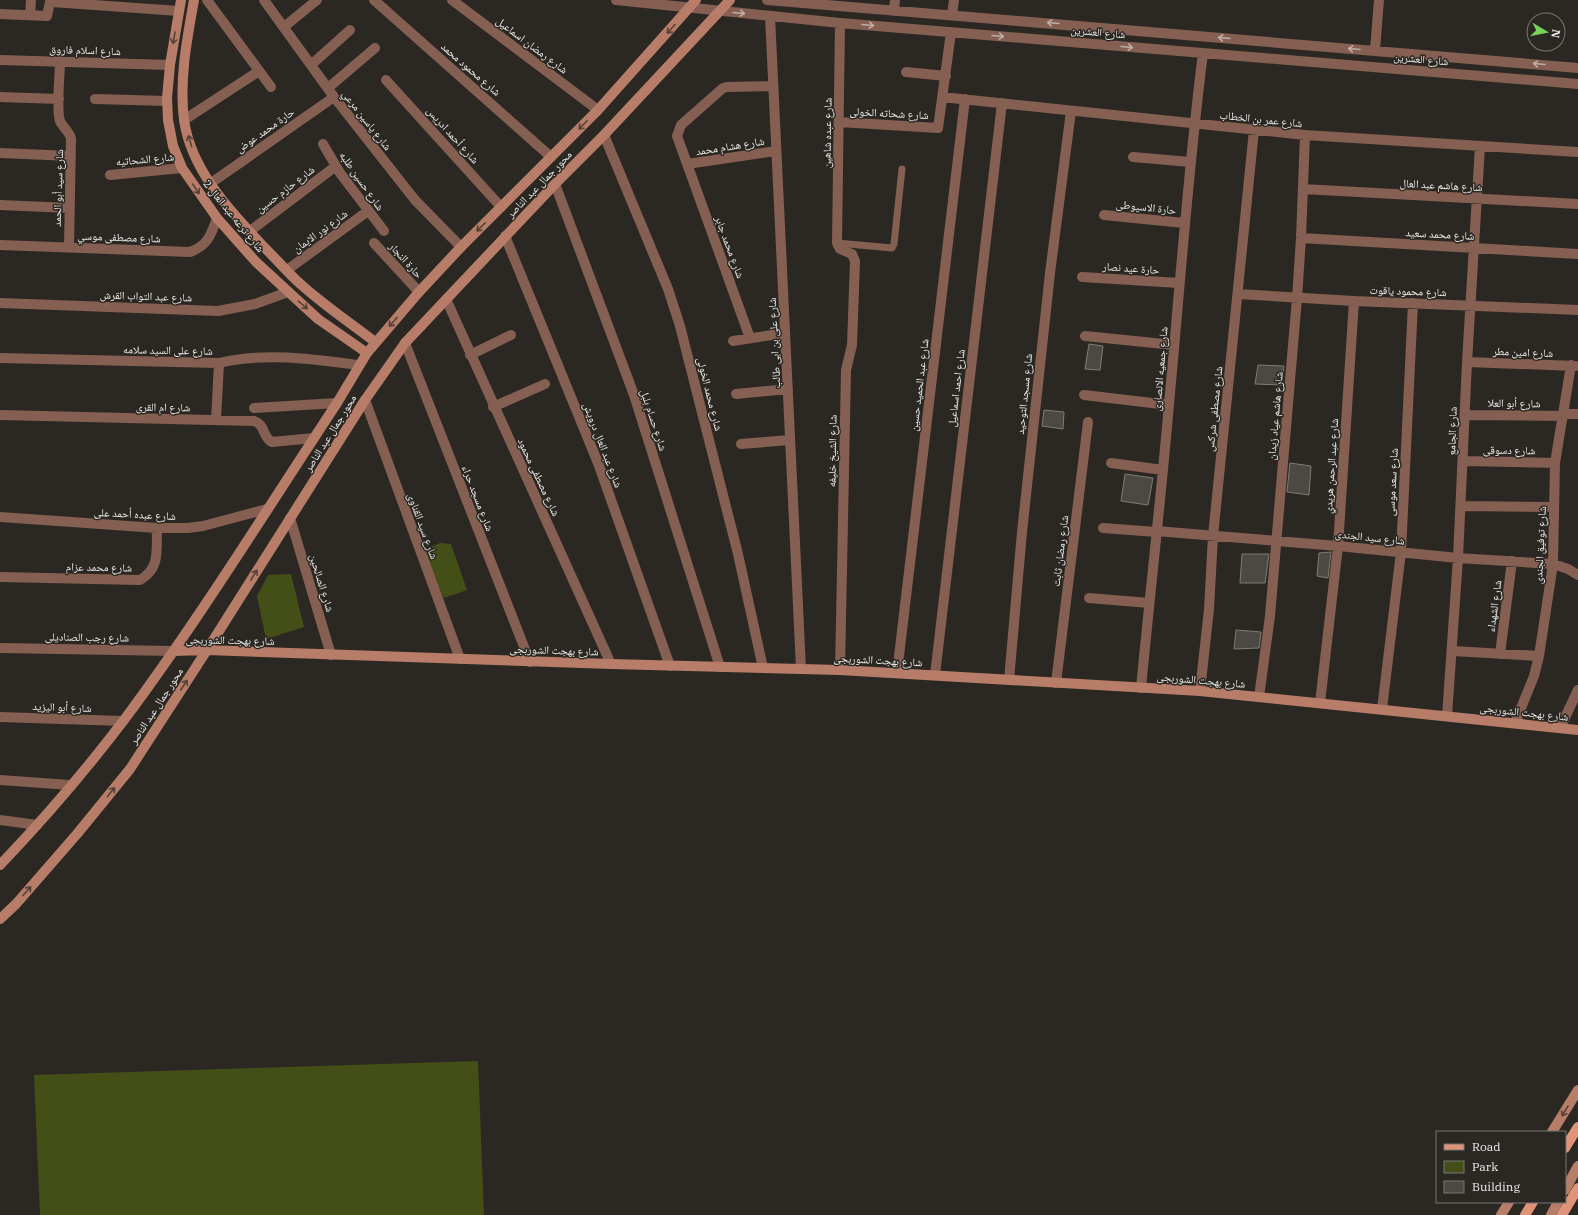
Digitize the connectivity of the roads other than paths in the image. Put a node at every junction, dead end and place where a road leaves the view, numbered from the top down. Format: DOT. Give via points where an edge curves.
graph roads {
  1 [pos="31,0"];
  2 [pos="181,0"];
  3 [pos="194,0"];
  4 [pos="207,0"];
  5 [pos="264,0"];
  6 [pos="316,0"];
  7 [pos="374,0"];
  8 [pos="452,0"];
  9 [pos="616,0"];
  10 [pos="730,0"];
  11 [pos="767,0"];
  12 [pos="895,0"];
  13 [pos="954,0"];
  14 [pos="1379,0"];
  15 [pos="694,3"];
  16 [pos="179,11"];
  17 [pos="720,11"];
  18 [pos="894,11"];
  19 [pos="0,14"];
  20 [pos="30,15"];
  21 [pos="952,15"];
  22 [pos="770,16"];
  23 [pos="840,23"];
  24 [pos="284,27"];
  25 [pos="350,30"];
  26 [pos="951,32"];
  27 [pos="375,48"];
  28 [pos="1375,50"];
  29 [pos="1203,53"];
  30 [pos="0,60"];
  31 [pos="60,62"];
  32 [pos="170,65"];
  33 [pos="311,65"];
  34 [pos="1578,68"];
  35 [pos="259,71"];
  36 [pos="906,72"];
  37 [pos="946,76"];
  38 [pos="386,80"];
  39 [pos="1578,84"];
  40 [pos="773,86"];
  41 [pos="271,87"];
  42 [pos="331,92"];
  43 [pos="0,97"];
  44 [pos="942,97"];
  45 [pos="95,98"];
  46 [pos="59,99"];
  47 [pos="965,99"];
  48 [pos="168,101"];
  49 [pos="1002,103"];
  50 [pos="598,110"];
  51 [pos="1072,111"];
  52 [pos="184,120"];
  53 [pos="839,122"];
  54 [pos="1194,125"];
  55 [pos="1254,130"];
  56 [pos="604,135"];
  57 [pos="1305,136"];
  58 [pos="323,144"];
  59 [pos="1480,146"];
  60 [pos="776,151"];
  61 [pos="1578,152"];
  62 [pos="0,153"];
  63 [pos="71,156"];
  64 [pos="551,157"];
  65 [pos="1133,157"];
  66 [pos="1190,162"];
  67 [pos="687,164"];
  68 [pos="336,166"];
  69 [pos="182,168"];
  70 [pos="902,169"];
  71 [pos="110,175"];
  72 [pos="211,183"];
  73 [pos="555,184"];
  74 [pos="1303,189"];
  75 [pos="1477,199"];
  76 [pos="1578,204"];
  77 [pos="0,205"];
  78 [pos="501,207"];
  79 [pos="70,208"];
  80 [pos="368,211"];
  81 [pos="1104,215"];
  82 [pos="217,218"];
  83 [pos="1184,223"];
  84 [pos="250,231"];
  85 [pos="384,231"];
  86 [pos="505,236"];
  87 [pos="1301,238"];
  88 [pos="374,243"];
  89 [pos="837,243"];
  90 [pos="0,245"];
  91 [pos="69,247"];
  92 [pos="461,247"];
  93 [pos="1474,248"];
  94 [pos="1578,254"];
  95 [pos="287,270"];
  96 [pos="1082,277"];
  97 [pos="1179,283"];
  98 [pos="288,292"];
  99 [pos="419,292"];
  100 [pos="1238,294"];
  101 [pos="1297,298"];
  102 [pos="446,300"];
  103 [pos="1354,301"];
  104 [pos="1413,302"];
  105 [pos="0,303"];
  106 [pos="1470,305"];
  107 [pos="1578,310"];
  108 [pos="785,333"];
  109 [pos="511,336"];
  110 [pos="1085,336"];
  111 [pos="750,338"];
  112 [pos="732,341"];
  113 [pos="375,342"];
  114 [pos="405,343"];
  115 [pos="1174,345"];
  116 [pos="367,353"];
  117 [pos="470,356"];
  118 [pos="0,358"];
  119 [pos="1467,362"];
  120 [pos="219,363"];
  121 [pos="358,365"];
  122 [pos="1575,366"];
  123 [pos="544,384"];
  124 [pos="788,389"];
  125 [pos="736,394"];
  126 [pos="1084,395"];
  127 [pos="365,400"];
  128 [pos="336,403"];
  129 [pos="1169,405"];
  130 [pos="493,407"];
  131 [pos="254,408"];
  132 [pos="1578,414"];
  133 [pos="0,415"];
  134 [pos="1465,415"];
  135 [pos="1563,415"];
  136 [pos="216,420"];
  137 [pos="1088,422"];
  138 [pos="314,438"];
  139 [pos="790,440"];
  140 [pos="741,444"];
  141 [pos="1463,461"];
  142 [pos="1111,463"];
  143 [pos="1555,463"];
  144 [pos="1163,470"];
  145 [pos="1461,506"];
  146 [pos="1554,507"];
  147 [pos="267,509"];
  148 [pos="0,517"];
  149 [pos="290,518"];
  150 [pos="157,528"];
  151 [pos="1103,528"];
  152 [pos="1156,532"];
  153 [pos="1213,536"];
  154 [pos="1276,541"];
  155 [pos="1338,546"];
  156 [pos="1401,552"];
  157 [pos="1458,558"];
  158 [pos="1512,561"];
  159 [pos="1553,564"];
  160 [pos="1578,575"];
  161 [pos="0,577"];
  162 [pos="1089,598"];
  163 [pos="1149,603"];
  164 [pos="0,648"];
  165 [pos="207,650"];
  166 [pos="174,651"];
  167 [pos="1453,651"];
  168 [pos="1500,654"];
  169 [pos="331,655"];
  170 [pos="1539,656"];
  171 [pos="460,659"];
  172 [pos="530,662"];
  173 [pos="611,664"];
  174 [pos="670,666"];
  175 [pos="720,667"];
  176 [pos="763,668"];
  177 [pos="801,669"];
  178 [pos="840,670"];
  179 [pos="898,673"];
  180 [pos="935,675"];
  181 [pos="1009,680"];
  182 [pos="1056,683"];
  183 [pos="1141,688"];
  184 [pos="1578,690"];
  185 [pos="1200,691"];
  186 [pos="1259,697"];
  187 [pos="1320,703"];
  188 [pos="1382,709"];
  189 [pos="1447,716"];
  190 [pos="0,717"];
  191 [pos="123,721"];
  192 [pos="1515,723"];
  193 [pos="1560,728"];
  194 [pos="1578,730"];
  195 [pos="0,780"];
  196 [pos="70,785"];
  197 [pos="0,820"];
  198 [pos="37,826"];
  199 [pos="0,865"];
  200 [pos="0,919"];
  201 [pos="1578,1090"];
  202 [pos="1578,1127"];
  203 [pos="1553,1131"];
  204 [pos="1566,1146"];
  205 [pos="1578,1166"];
  206 [pos="1566,1188"];
  207 [pos="1578,1188"];
  208 [pos="1578,1199"];
  209 [pos="1508,1203"];
  210 [pos="1532,1203"];
  211 [pos="1562,1209"];
  212 [pos="1501,1215"];
  213 [pos="1525,1215"];
  214 [pos="1551,1215"];
  1 -- 20 [label="street"];
  2 -- 16 [label="street, شارع ترعه عبد العال 2"];
  3 -- 52 [label="street, شارع ترعه عبد العال 2" via="182,85"];
  4 -- 35 [label="street"];
  5 -- 24 [label="street, شارع ياسين مرعي"];
  6 -- 24 [label="street"];
  7 -- 64 [label="street, شارع محمود محمد"];
  8 -- 50 [label="street, شارع رمضان اسماعيل"];
  9 -- 15 [label="street, شارع العشرين"];
  10 -- 17 [label="street, محور جمال عبد الناصر"];
  11 -- 18 [label="street, شارع العشرين"];
  12 -- 18 [label="street"];
  13 -- 21 [label="street"];
  14 -- 28 [label="street"];
  15 -- 17 [label="street, شارع العشرين"];
  15 -- 50 [label="street, محور جمال عبد الناصر, one-way"];
  16 -- 20 [label="street" via="50,2 47,16"];
  16 -- 32 [label="street, شارع ترعه عبد العال 2, one-way"];
  17 -- 22 [label="street, شارع العشرين, one-way"];
  17 -- 56 [label="street, محور جمال عبد الناصر"];
  18 -- 21 [label="street, شارع العشرين"];
  19 -- 20 [label="street"];
  28 -- 21 [label="street, شارع العشرين, one-way"];
  22 -- 23 [label="street, شارع العشرين"];
  22 -- 40 [label="street, شارع على بن ابى طالب"];
  23 -- 26 [label="street, شارع العشرين, one-way"];
  23 -- 53 [label="street, شارع عبده شاهين"];
  24 -- 33 [label="street, شارع ياسين مرعي"];
  25 -- 33 [label="street"];
  26 -- 29 [label="street, شارع العشرين, one-way"];
  26 -- 37 [label="street"];
  27 -- 42 [label="street, حارة محمد عوض"];
  34 -- 28 [label="street, شارع العشرين, one-way"];
  29 -- 39 [label="street, شارع العشرين"];
  29 -- 54 [label="street, شارع جمعيه الانصارى"];
  30 -- 31 [label="street, شارع اسلام فاروق"];
  31 -- 32 [label="street, شارع اسلام فاروق"];
  31 -- 46 [label="street, شارع سيد أبو الحمد"];
  32 -- 48 [label="street, شارع ترعه عبد العال 2"];
  33 -- 42 [label="street, شارع ياسين مرعي"];
  35 -- 41 [label="street"];
  35 -- 52 [label="street"];
  36 -- 37 [label="street"];
  37 -- 44 [label="street"];
  38 -- 78 [label="street, شارع أحمد ادريس"];
  40 -- 60 [label="street, شارع على بن ابى طالب"];
  40 -- 67 [label="street, شارع محمد جابر" via="727,86 681,125 677,136"];
  42 -- 72 [label="street, حارة محمد عوض"];
  42 -- 92 [label="street, شارع ياسين مرعي" via="415,200"];
  43 -- 46 [label="street"];
  44 -- 47 [label="street, شارع عمر بن الخطاب"];
  44 -- 53 [label="street, شارع شحاته الخولى" via="938,128"];
  45 -- 48 [label="street"];
  46 -- 63 [label="street, شارع سيد أبو الحمد" via="60,119 72,139"];
  47 -- 49 [label="street, شارع عمر بن الخطاب"];
  47 -- 179 [label="street, شارع عبد الحميد حسين"];
  48 -- 69 [label="street, شارع ترعه عبد العال 2" via="168,120 173,146"];
  49 -- 51 [label="street, شارع عمر بن الخطاب"];
  49 -- 180 [label="street, شارع احمد اسماعيل"];
  50 -- 64 [label="street, محور جمال عبد الناصر, one-way"];
  51 -- 54 [label="street, شارع عمر بن الخطاب"];
  51 -- 181 [label="street, شارع مسجد التوحيد" via="1046,304"];
  72 -- 52 [label="street, شارع ترعه عبد العال 2, one-way" via="190,145"];
  53 -- 89 [label="street, شارع عبده شاهين"];
  54 -- 55 [label="street, شارع عمر بن الخطاب"];
  54 -- 66 [label="street, شارع جمعيه الانصارى"];
  55 -- 57 [label="street, شارع عمر بن الخطاب"];
  55 -- 100 [label="street, شارع مصطفى شركس"];
  56 -- 73 [label="street, محور جمال عبد الناصر"];
  56 -- 176 [label="street, شارع محمد الخولى" via="668,289 680,326 738,554"];
  57 -- 59 [label="street, شارع عمر بن الخطاب"];
  57 -- 74 [label="street, شارع هاشم عياد زيدان"];
  58 -- 68 [label="street, شارع حسين طلبه"];
  59 -- 61 [label="street, شارع عمر بن الخطاب"];
  59 -- 75 [label="street, شارع الجامع"];
  60 -- 67 [label="street, شارع هشام محمد"];
  60 -- 108 [label="street, شارع على بن ابى طالب"];
  62 -- 63 [label="street"];
  63 -- 79 [label="street, شارع سيد أبو الحمد"];
  64 -- 78 [label="street, محور جمال عبد الناصر"];
  65 -- 66 [label="street"];
  66 -- 83 [label="street, شارع جمعيه الانصارى"];
  67 -- 111 [label="street, شارع محمد جابر"];
  68 -- 80 [label="street, شارع حسين طلبه"];
  68 -- 84 [label="street, شارع حازم حسين"];
  69 -- 71 [label="street, شارع الشحاتيه"];
  69 -- 82 [label="street, شارع ترعه عبد العال 2, one-way"];
  70 -- 89 [label="lane" via="892,248"];
  72 -- 84 [label="street, شارع ترعه عبد العال 2" via="238,220"];
  73 -- 86 [label="street, محور جمال عبد الناصر"];
  73 -- 175 [label="street, شارع حسام بلبل" via="634,395"];
  74 -- 75 [label="street, شارع هاشم عبد العال"];
  74 -- 87 [label="street, شارع هاشم عياد زيدان"];
  75 -- 76 [label="street, شارع هاشم عبد العال"];
  75 -- 93 [label="street, شارع الجامع"];
  77 -- 79 [label="street"];
  78 -- 92 [label="street, محور جمال عبد الناصر, one-way"];
  79 -- 91 [label="street, شارع سيد أبو الحمد"];
  80 -- 85 [label="street, شارع حسين طلبه"];
  80 -- 95 [label="street, شارع نور الايمان"];
  81 -- 83 [label="street, حارة الاسيوطى"];
  82 -- 91 [label="street, شارع مصطفى موسي" via="206,242 201,248 190,252"];
  82 -- 98 [label="street, شارع ترعه عبد العال 2" via="256,262"];
  83 -- 97 [label="street, شارع جمعيه الانصارى"];
  84 -- 95 [label="street, شارع ترعه عبد العال 2"];
  86 -- 102 [label="street, محور جمال عبد الناصر"];
  86 -- 174 [label="street, شارع عبد العال درويش" via="598,463"];
  87 -- 93 [label="street, شارع محمد سعيد"];
  87 -- 101 [label="street, شارع هاشم عياد زيدان"];
  88 -- 99 [label="street, حارة النجار"];
  89 -- 178 [label="street, شارع الشيخ خليفه" via="840,249 852,254 855,261 852,345 846,370"];
  90 -- 91 [label="street, شارع مصطفى موسي"];
  92 -- 99 [label="street, محور جمال عبد الناصر"];
  93 -- 94 [label="street, شارع محمد سعيد"];
  93 -- 106 [label="street, شارع الجامع"];
  95 -- 113 [label="street, شارع ترعه عبد العال 2" via="319,299"];
  96 -- 97 [label="street, حارة عيد نصار"];
  97 -- 115 [label="street, شارع جمعيه الانصارى"];
  98 -- 105 [label="street, شارع عبد التواب القرش" via="255,304 218,311"];
  98 -- 116 [label="street, شارع ترعه عبد العال 2, one-way" via="318,318"];
  99 -- 113 [label="street, محور جمال عبد الناصر, one-way"];
  100 -- 101 [label="street, شارع محمود ياقوت"];
  100 -- 153 [label="street, شارع مصطفى شركس"];
  101 -- 103 [label="street, شارع محمود ياقوت"];
  101 -- 154 [label="street, شارع هاشم عياد زيدان"];
  102 -- 114 [label="street, محور جمال عبد الناصر"];
  102 -- 117 [label="street, شارع مصطفى محمود"];
  103 -- 104 [label="street, شارع محمود ياقوت"];
  103 -- 155 [label="street, شارع عبد الرحمن هريدي"];
  104 -- 106 [label="street, شارع محمود ياقوت"];
  104 -- 156 [label="street, شارع سعد موسى"];
  106 -- 107 [label="street, شارع محمود ياقوت"];
  106 -- 119 [label="street, شارع الجامع"];
  108 -- 111 [label="street"];
  108 -- 124 [label="street, شارع على بن ابى طالب"];
  109 -- 117 [label="street"];
  110 -- 115 [label="street"];
  111 -- 112 [label="street"];
  113 -- 116 [label="street, محور جمال عبد الناصر"];
  114 -- 127 [label="street, محور جمال عبد الناصر"];
  114 -- 172 [label="street, شارع مسجد حراء"];
  115 -- 129 [label="street, شارع جمعيه الانصارى"];
  116 -- 121 [label="street, محور جمال عبد الناصر"];
  117 -- 130 [label="street, شارع مصطفى محمود"];
  118 -- 120 [label="street, شارع على السيد سلامه"];
  119 -- 122 [label="street, شارع امين مطر"];
  119 -- 134 [label="street, شارع الجامع"];
  120 -- 121 [label="street, شارع على السيد سلامه" via="239,358 292,358"];
  120 -- 136 [label="street"];
  121 -- 128 [label="street, محور جمال عبد الناصر"];
  122 -- 135 [label="street, شارع توفيق الجندى"];
  123 -- 130 [label="street"];
  124 -- 125 [label="street"];
  124 -- 139 [label="street, شارع على بن ابى طالب"];
  126 -- 129 [label="street"];
  127 -- 149 [label="street, محور جمال عبد الناصر"];
  127 -- 171 [label="street, شارع سيد القناوى"];
  128 -- 131 [label="street"];
  128 -- 138 [label="street, محور جمال عبد الناصر"];
  129 -- 144 [label="street, شارع جمعيه الانصارى"];
  130 -- 173 [label="street, شارع مصطفى محمود"];
  132 -- 135 [label="street, شارع أبو العلا"];
  133 -- 136 [label="street, شارع ام القرى"];
  134 -- 135 [label="street, شارع أبو العلا"];
  134 -- 141 [label="street, شارع الجامع"];
  135 -- 143 [label="street, شارع توفيق الجندى"];
  136 -- 138 [label="street, شارع ام القرى" via="258,422 267,439 272,442"];
  137 -- 182 [label="street, شارع رمضان ثابت"];
  138 -- 147 [label="street, محور جمال عبد الناصر"];
  139 -- 140 [label="street"];
  139 -- 177 [label="street, شارع على بن ابى طالب"];
  141 -- 143 [label="street, شارع دسوقى"];
  141 -- 145 [label="street, شارع الجامع"];
  142 -- 144 [label="street"];
  143 -- 146 [label="street, شارع توفيق الجندى"];
  144 -- 152 [label="street, شارع جمعيه الانصارى"];
  145 -- 146 [label="street"];
  145 -- 157 [label="street, شارع الجامع"];
  146 -- 159 [label="street, شارع توفيق الجندى"];
  147 -- 150 [label="street, شارع عبده أحمد على" via="203,526"];
  147 -- 166 [label="street, محور جمال عبد الناصر"];
  148 -- 150 [label="street, شارع عبده أحمد على"];
  165 -- 149 [label="street, محور جمال عبد الناصر, one-way"];
  149 -- 169 [label="street, شارع الصالحين"];
  150 -- 161 [label="street, شارع محمد عزام" via="155,564 140,580"];
  151 -- 152 [label="street, شارع سيد الجندى"];
  152 -- 153 [label="street, شارع سيد الجندى"];
  152 -- 163 [label="street, شارع جمعيه الانصارى"];
  153 -- 154 [label="street, شارع سيد الجندى"];
  153 -- 185 [label="street, شارع مصطفى شركس" via="1209,609"];
  154 -- 155 [label="street, شارع سيد الجندى"];
  154 -- 186 [label="street, شارع هاشم عياد زيدان" via="1270,616"];
  155 -- 156 [label="street, شارع سيد الجندى"];
  155 -- 187 [label="street, شارع عبد الرحمن هريدي"];
  156 -- 157 [label="street, شارع سيد الجندى"];
  156 -- 188 [label="street, شارع سعد موسى"];
  157 -- 158 [label="street, شارع سيد الجندى"];
  157 -- 167 [label="street, شارع الجامع"];
  158 -- 159 [label="street, شارع سيد الجندى"];
  158 -- 168 [label="street, شارع الشهداء"];
  159 -- 160 [label="street, شارع سيد الجندى" via="1568,568"];
  159 -- 170 [label="street, شارع توفيق الجندى"];
  162 -- 163 [label="street"];
  163 -- 183 [label="street, شارع جمعيه الانصارى"];
  164 -- 166 [label="street, شارع رجب الصناديلى"];
  165 -- 166 [label="street, شارع بهجت الشوربجى"];
  165 -- 169 [label="street, شارع بهجت الشوربجى"];
  200 -- 165 [label="street, محور جمال عبد الناصر, one-way" via="77,834 130,768"];
  166 -- 191 [label="street, محور جمال عبد الناصر"];
  167 -- 168 [label="street"];
  167 -- 189 [label="street, شارع الجامع"];
  168 -- 170 [label="street"];
  169 -- 171 [label="street, شارع بهجت الشوربجى"];
  170 -- 192 [label="street, شارع توفيق الجندى" via="1534,676"];
  171 -- 172 [label="street, شارع بهجت الشوربجى"];
  172 -- 173 [label="street, شارع بهجت الشوربجى"];
  173 -- 174 [label="street, شارع بهجت الشوربجى"];
  174 -- 175 [label="street, شارع بهجت الشوربجى"];
  175 -- 176 [label="street, شارع بهجت الشوربجى"];
  176 -- 177 [label="street, شارع بهجت الشوربجى"];
  177 -- 178 [label="street, شارع بهجت الشوربجى"];
  178 -- 179 [label="street, شارع بهجت الشوربجى"];
  179 -- 180 [label="street, شارع بهجت الشوربجى"];
  180 -- 181 [label="street, شارع بهجت الشوربجى"];
  181 -- 182 [label="street, شارع بهجت الشوربجى"];
  182 -- 183 [label="street, شارع بهجت الشوربجى"];
  183 -- 185 [label="street, شارع بهجت الشوربجى"];
  184 -- 193 [label="street"];
  185 -- 186 [label="street, شارع بهجت الشوربجى"];
  186 -- 187 [label="street, شارع بهجت الشوربجى"];
  187 -- 188 [label="street, شارع بهجت الشوربجى"];
  188 -- 189 [label="street, شارع بهجت الشوربجى"];
  189 -- 192 [label="street, شارع بهجت الشوربجى"];
  190 -- 191 [label="street, شارع أبو اليزيد"];
  191 -- 196 [label="street, محور جمال عبد الناصر"];
  192 -- 193 [label="street, شارع بهجت الشوربجى"];
  193 -- 194 [label="street, شارع بهجت الشوربجى"];
  195 -- 196 [label="street"];
  196 -- 198 [label="street, محور جمال عبد الناصر"];
  197 -- 198 [label="street"];
  198 -- 199 [label="street, محور جمال عبد الناصر"];
  201 -- 203 [label="street, one-way"];
  202 -- 204 [label="main road"];
  205 -- 206 [label="street"];
  207 -- 211 [label="main road"];
  208 -- 211 [label="main road"];
  209 -- 212 [label="street"];
  210 -- 213 [label="main road"];
  211 -- 214 [label="street"];
}
